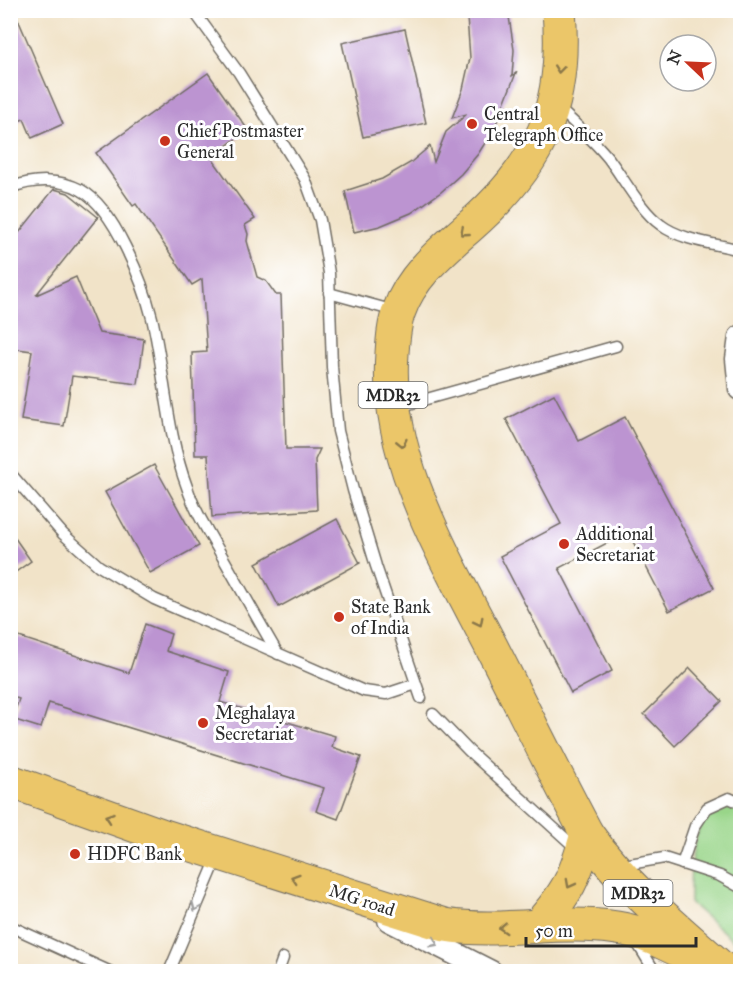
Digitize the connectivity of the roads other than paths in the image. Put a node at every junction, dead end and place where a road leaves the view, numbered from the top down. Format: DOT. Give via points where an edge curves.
graph roads {
  1 [pos="193,10"];
  2 [pos="559,10"];
  3 [pos="554,104"];
  4 [pos="10,188"];
  5 [pos="741,250"];
  6 [pos="329,293"];
  7 [pos="399,312"];
  8 [pos="741,337"];
  9 [pos="616,346"];
  10 [pos="741,389"];
  11 [pos="395,408"];
  12 [pos="10,473"];
  13 [pos="278,654"];
  14 [pos="416,684"];
  15 [pos="421,698"];
  16 [pos="433,714"];
  17 [pos="10,781"];
  18 [pos="741,804"];
  19 [pos="584,843"];
  20 [pos="219,853"];
  21 [pos="682,864"];
  22 [pos="614,868"];
  23 [pos="741,886"];
  24 [pos="326,888"];
  25 [pos="10,926"];
  26 [pos="538,926"];
  27 [pos="628,930"];
  28 [pos="283,958"];
  29 [pos="111,972"];
  30 [pos="169,972"];
  31 [pos="278,972"];
  32 [pos="491,972"];
  33 [pos="655,972"];
  34 [pos="720,972"];
  35 [pos="726,972"];
  1 -- 6 [label="lane" via="305,179 320,220"];
  2 -- 3 [label="main road, MDR32, one-way" via="559,68"];
  3 -- 5 [label="lane" via="596,145 660,225 677,234"];
  3 -- 7 [label="main road, MDR32, one-way" via="539,146 519,175 490,208 432,260 413,283"];
  4 -- 13 [label="lane" via="53,180 81,190 108,216 134,262 152,317 186,486 199,516"];
  6 -- 7 [label="lane"];
  6 -- 14 [label="lane" via="338,431 376,566"];
  7 -- 11 [label="main road, MDR32" via="392,362"];
  8 -- 10 [label="street" via="737,359"];
  9 -- 11 [label="lane"];
  11 -- 19 [label="main road, MDR32, one-way" via="406,461 435,536"];
  12 -- 13 [label="lane" via="63,534 99,567 154,599"];
  13 -- 14 [label="lane" via="364,691 386,694"];
  14 -- 15 [label="lane"];
  16 -- 19 [label="lane" via="469,751"];
  20 -- 17 [label="main road, MG road, one-way"];
  18 -- 21 [label="lane" via="729,798 707,808 695,826"];
  19 -- 22 [label="main road, MDR32"];
  19 -- 26 [label="main road, one-way" via="578,867 562,899"];
  24 -- 20 [label="main road, MG road, one-way"];
  20 -- 30 [label="lane, one-way"];
  21 -- 22 [label="lane" via="664,858"];
  21 -- 23 [label="lane"];
  22 -- 35 [label="main road, MDR32"];
  26 -- 24 [label="main road, MG road, one-way" via="445,926"];
  24 -- 32 [label="street, one-way"];
  25 -- 29 [label="lane"];
  26 -- 27 [label="main road, MG road" via="588,925"];
  27 -- 33 [label="lane"];
  27 -- 34 [label="main road, MG road" via="666,944"];
  28 -- 31 [label="lane"];
}
